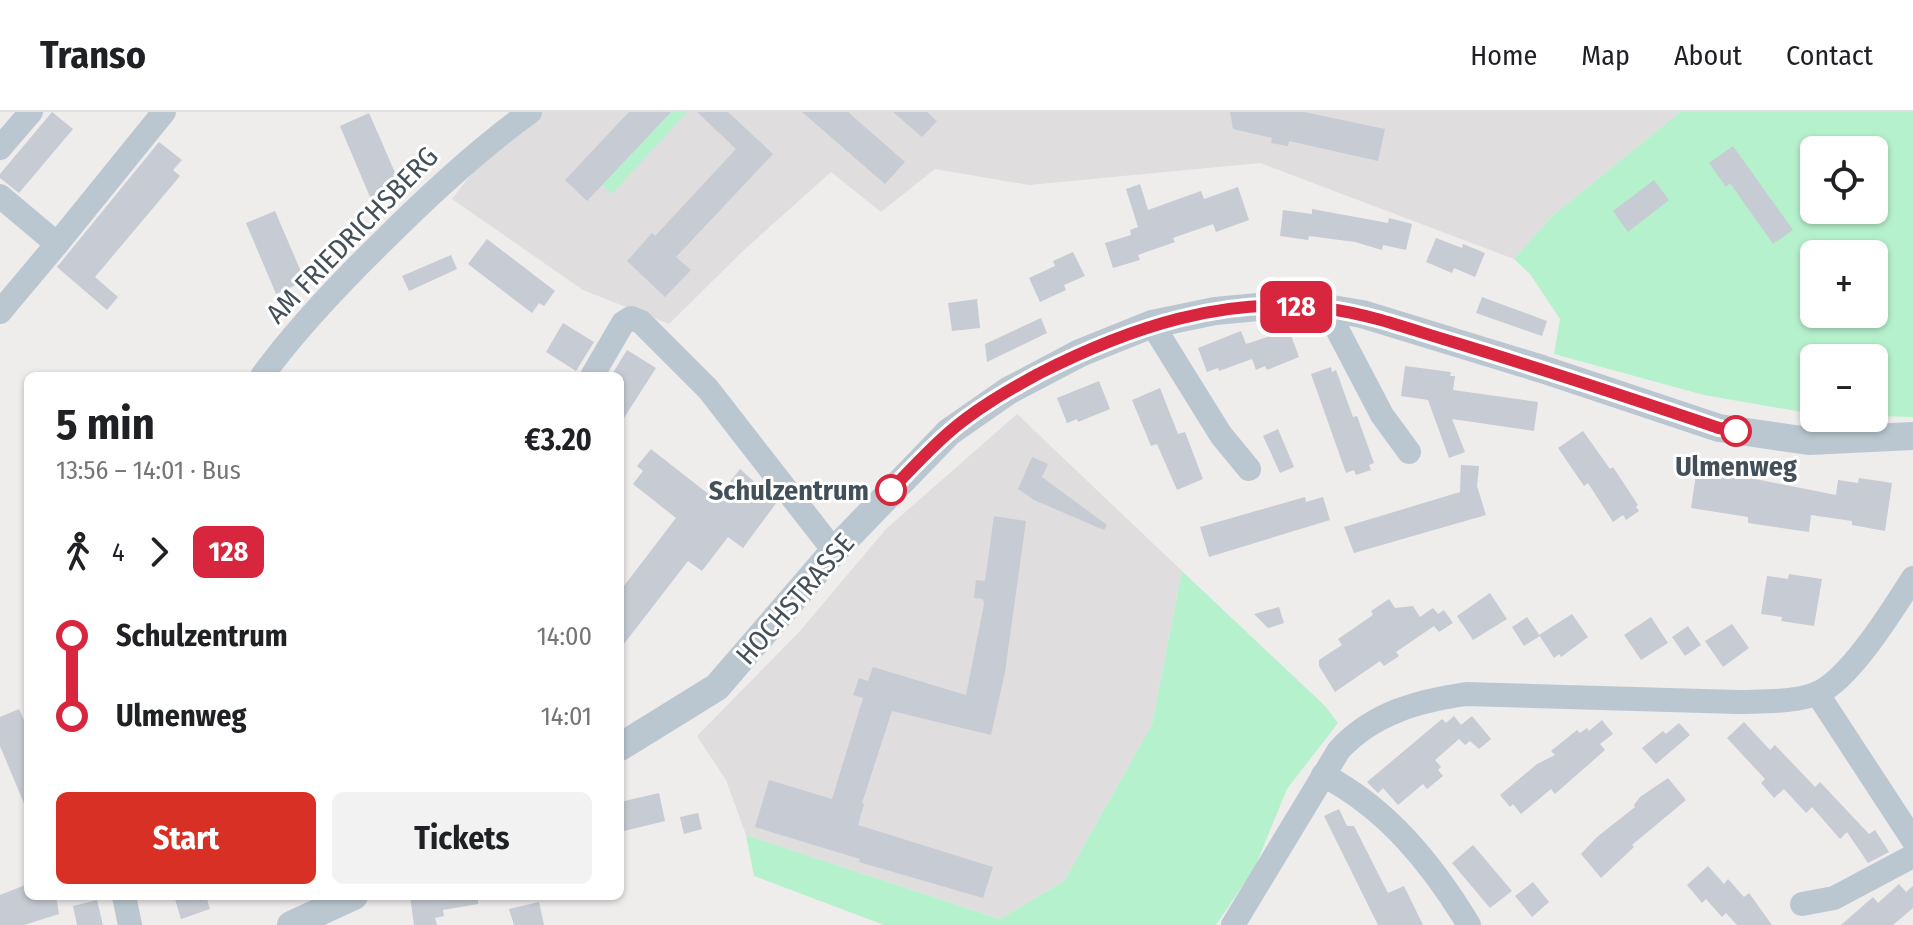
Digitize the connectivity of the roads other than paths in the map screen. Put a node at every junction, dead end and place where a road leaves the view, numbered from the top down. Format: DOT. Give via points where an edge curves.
graph roads {
  1 [pos="31,112"];
  2 [pos="164,112"];
  3 [pos="530,112"];
  4 [pos="0,148"];
  5 [pos="0,196"];
  6 [pos="57,244"];
  7 [pos="1326,308"];
  8 [pos="0,312"];
  9 [pos="1152,324"];
  10 [pos="265,372"];
  11 [pos="594,372"];
  12 [pos="1913,436"];
  13 [pos="1409,452"];
  14 [pos="1249,469"];
  15 [pos="834,551"];
  16 [pos="1913,578"];
  17 [pos="1817,693"];
  18 [pos="624,745"];
  19 [pos="1323,775"];
  20 [pos="1913,840"];
  21 [pos="1913,856"];
  22 [pos="125,900"];
  23 [pos="345,900"];
  24 [pos="1802,904"];
  25 [pos="130,925"];
  26 [pos="291,925"];
  27 [pos="1233,925"];
  28 [pos="1469,925"];
  1 -- 4 [label="street"];
  2 -- 6 [label="street"];
  3 -- 10 [label="street, AM FRIEDRICHSBERG" via="434,190 345,279"];
  5 -- 6 [label="street"];
  6 -- 8 [label="street"];
  7 -- 9 [label="street, HOCHSTRASSE" via="1269,306"];
  7 -- 12 [label="street, HOCHSTRASSE" via="1362,314 1719,428 1809,441"];
  7 -- 13 [label="street" via="1382,415"];
  9 -- 14 [label="street" via="1221,435"];
  9 -- 15 [label="street, HOCHSTRASSE" via="1080,353 1008,391 949,432"];
  11 -- 15 [label="street" via="623,323 631,318 641,322 708,389"];
  15 -- 18 [label="street, HOCHSTRASSE" via="717,687"];
  16 -- 17 [label="street" via="1842,675"];
  17 -- 19 [label="street" via="1737,702 1496,693 1437,698 1355,732"];
  17 -- 20 [label="street"];
  19 -- 27 [label="street"];
  19 -- 28 [label="street" via="1376,808 1401,833"];
  21 -- 24 [label="street" via="1834,898"];
  22 -- 25 [label="street"];
  23 -- 26 [label="street"];
}
